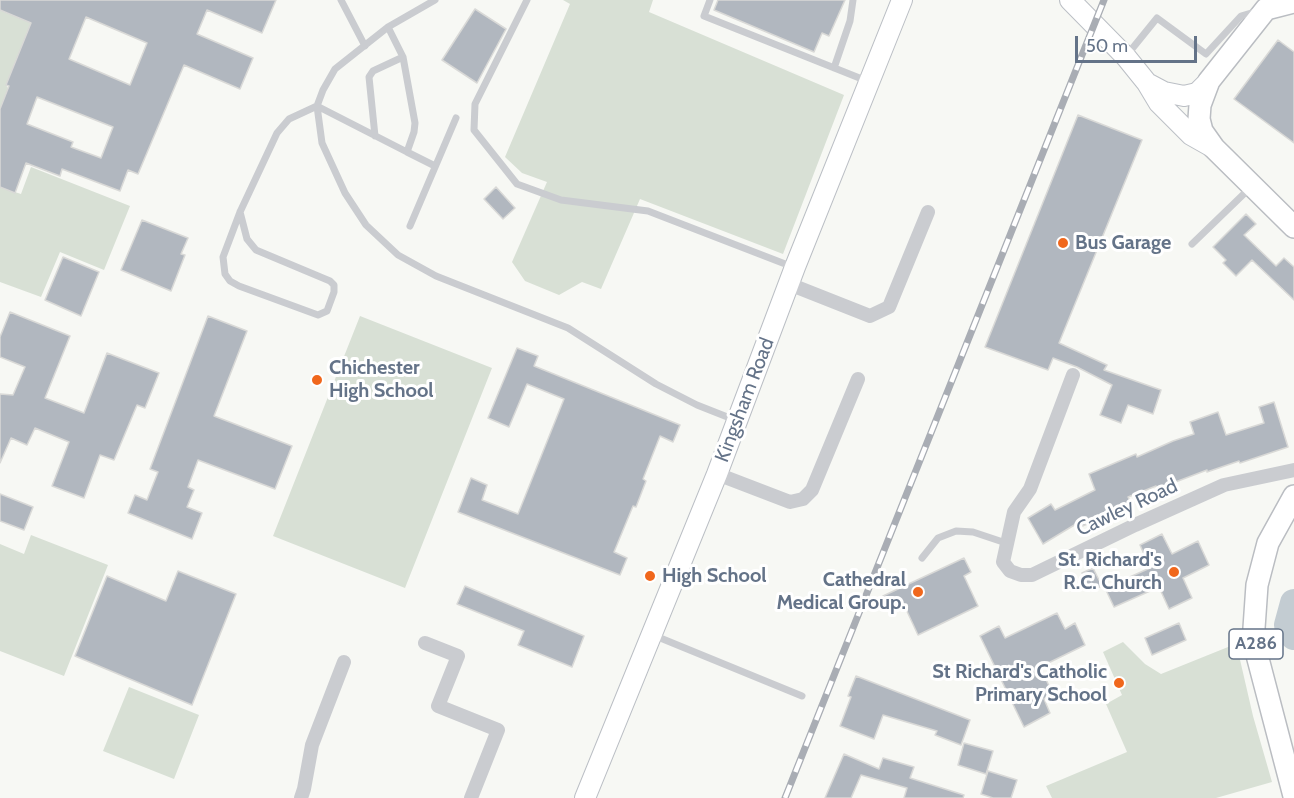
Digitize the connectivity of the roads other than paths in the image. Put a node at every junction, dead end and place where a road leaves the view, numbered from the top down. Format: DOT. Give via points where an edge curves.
graph roads {
  1 [pos="341,0"];
  2 [pos="435,0"];
  3 [pos="527,0"];
  4 [pos="710,0"];
  5 [pos="853,0"];
  6 [pos="1070,0"];
  7 [pos="899,1"];
  8 [pos="1294,2"];
  9 [pos="1268,4"];
  10 [pos="388,27"];
  11 [pos="365,46"];
  12 [pos="403,57"];
  13 [pos="1126,57"];
  14 [pos="834,68"];
  15 [pos="1209,81"];
  16 [pos="870,82"];
  17 [pos="1147,83"];
  18 [pos="317,106"];
  19 [pos="456,118"];
  20 [pos="375,136"];
  21 [pos="1214,148"];
  22 [pos="407,152"];
  23 [pos="435,166"];
  24 [pos="1252,186"];
  25 [pos="240,212"];
  26 [pos="927,212"];
  27 [pos="410,226"];
  28 [pos="1294,227"];
  29 [pos="1192,244"];
  30 [pos="792,276"];
  31 [pos="1073,375"];
  32 [pos="858,379"];
  33 [pos="738,421"];
  34 [pos="1294,470"];
  35 [pos="717,474"];
  36 [pos="1294,496"];
  37 [pos="1006,543"];
  38 [pos="922,558"];
  39 [pos="653,635"];
  40 [pos="425,643"];
  41 [pos="344,662"];
  42 [pos="802,696"];
  43 [pos="1294,796"];
  44 [pos="301,798"];
  45 [pos="471,798"];
  46 [pos="585,798"];
  1 -- 11 [label="lane"];
  2 -- 10 [label="lane"];
  3 -- 30 [label="lane" via="475,104 474,130 517,184 561,200 648,211"];
  4 -- 14 [label="lane" via="704,16"];
  5 -- 14 [label="lane"];
  6 -- 13 [label="street"];
  7 -- 16 [label="street, Kingsham Road"];
  8 -- 9 [label="main road"];
  9 -- 13 [label="lane" via="1241,16 1206,54 1157,18"];
  9 -- 15 [label="main road"];
  10 -- 11 [label="lane"];
  10 -- 12 [label="lane"];
  11 -- 18 [label="lane" via="335,69"];
  12 -- 20 [label="lane" via="369,77"];
  12 -- 22 [label="lane" via="415,123"];
  13 -- 17 [label="street"];
  14 -- 16 [label="lane"];
  15 -- 17 [label="street" via="1197,93 1184,96"];
  15 -- 21 [label="main road" via="1199,118 1202,131"];
  16 -- 30 [label="street, Kingsham Road"];
  17 -- 21 [label="street" via="1159,103 1191,135"];
  18 -- 20 [label="lane"];
  18 -- 25 [label="lane" via="283,124 276,133"];
  18 -- 33 [label="lane" via="322,143 345,193 366,225 398,255 436,276 568,328 656,384"];
  19 -- 23 [label="lane"];
  20 -- 22 [label="lane"];
  21 -- 24 [label="main road"];
  22 -- 23 [label="lane"];
  23 -- 27 [label="lane"];
  24 -- 28 [label="main road"];
  24 -- 29 [label="lane"];
  25 -- 25 [label="lane" via="247,239 256,250 334,285 327,311 318,315 230,281 223,257"];
  26 -- 30 [label="street" via="889,307 870,316"];
  30 -- 33 [label="street, Kingsham Road"];
  31 -- 37 [label="street, Cawley Road" via="1030,489 1014,512"];
  32 -- 35 [label="street" via="812,490 803,500 790,502"];
  33 -- 35 [label="street, Kingsham Road"];
  34 -- 37 [label="street, Cawley Road" via="1224,485 1032,575 1011,571 1003,562"];
  35 -- 39 [label="street, Kingsham Road"];
  36 -- 43 [label="main road, A286" via="1268,543 1257,585 1254,628 1257,655"];
  37 -- 38 [label="lane" via="956,531 938,538"];
  39 -- 42 [label="lane"];
  39 -- 46 [label="street, Kingsham Road"];
  40 -- 45 [label="street" via="458,656 438,706 498,730"];
  41 -- 44 [label="street" via="312,745"];
}
